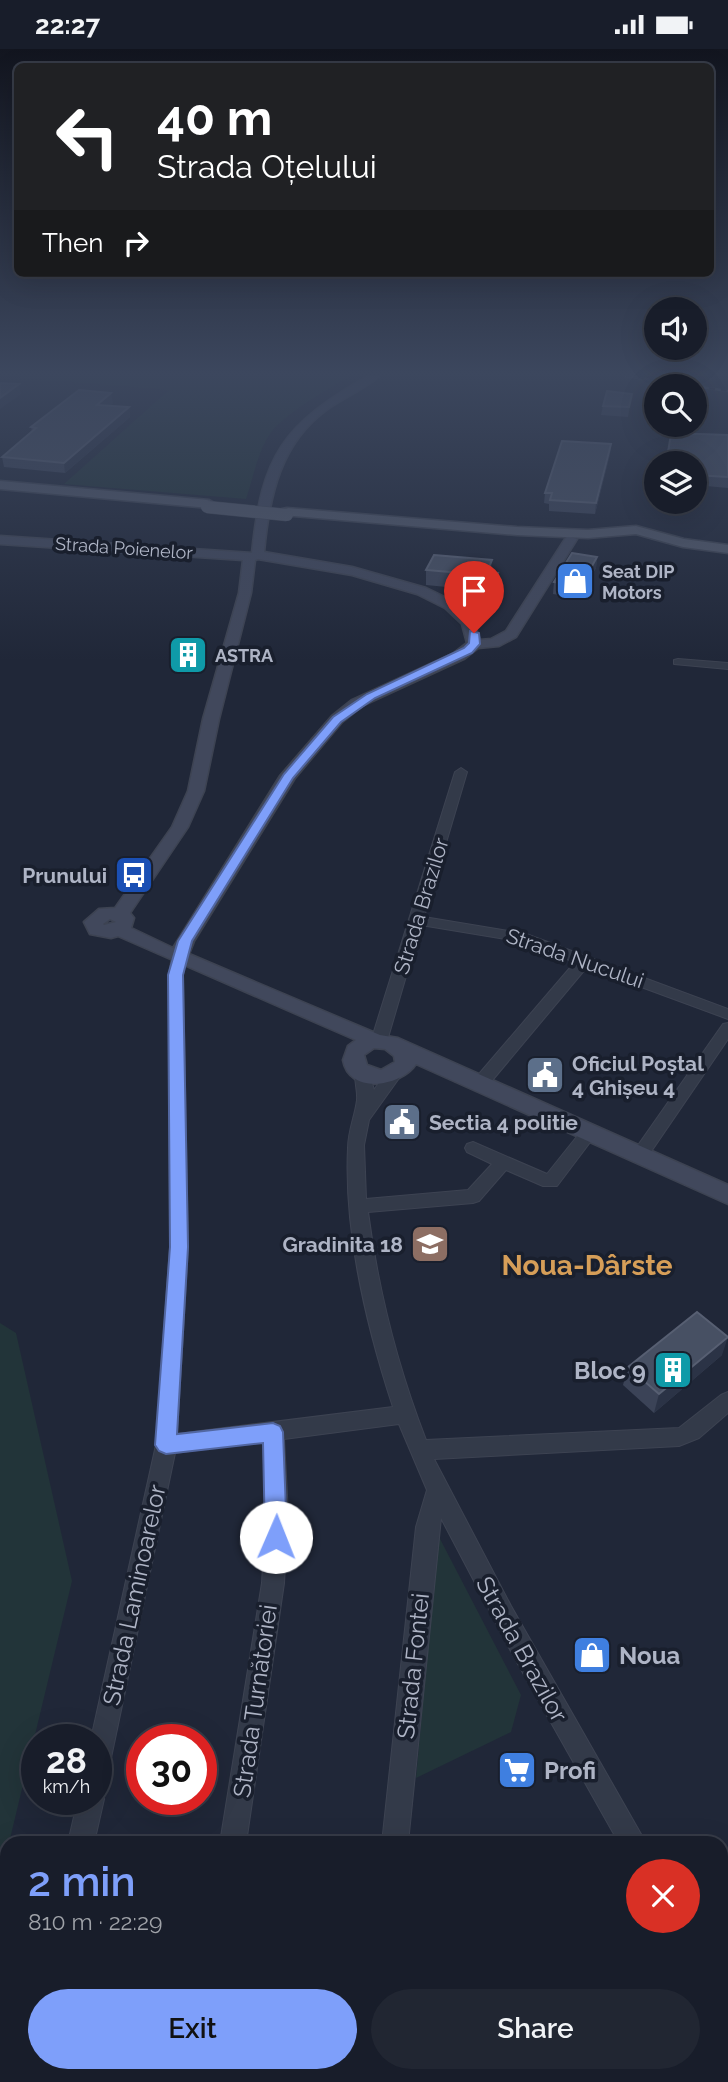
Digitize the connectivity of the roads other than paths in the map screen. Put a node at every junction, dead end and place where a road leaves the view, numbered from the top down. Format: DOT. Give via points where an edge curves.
graph roads {
  1 [pos="276,471"];
  2 [pos="0,487"];
  3 [pos="287,513"];
  4 [pos="570,539"];
  5 [pos="0,540"];
  6 [pos="633,542"];
  7 [pos="728,548"];
  8 [pos="728,554"];
  9 [pos="257,558"];
  10 [pos="469,622"];
  11 [pos="506,638"];
  12 [pos="474,644"];
  13 [pos="678,662"];
  14 [pos="728,666"];
  15 [pos="461,772"];
  16 [pos="418,920"];
  17 [pos="179,956"];
  18 [pos="584,960"];
  19 [pos="315,1014"];
  20 [pos="728,1014"];
  21 [pos="728,1027"];
  22 [pos="377,1041"];
  23 [pos="401,1049"];
  24 [pos="357,1067"];
  25 [pos="397,1073"];
  26 [pos="479,1085"];
  27 [pos="359,1122"];
  28 [pos="589,1133"];
  29 [pos="473,1148"];
  30 [pos="640,1155"];
  31 [pos="503,1162"];
  32 [pos="728,1195"];
  33 [pos="360,1206"];
  34 [pos="728,1401"];
  35 [pos="405,1414"];
  36 [pos="273,1432"];
  37 [pos="166,1445"];
  38 [pos="421,1450"];
  39 [pos="438,1490"];
  40 [pos="106,1724"];
  41 [pos="87,1815"];
  42 [pos="82,1836"];
  43 [pos="234,1836"];
  44 [pos="396,1836"];
  45 [pos="629,1836"];
  1 -- 9 [label="street"];
  2 -- 3 [label="main road, bridge"];
  3 -- 4 [label="main road"];
  3 -- 6 [label="main road" via="588,534"];
  4 -- 6 [label="main road"];
  4 -- 11 [label="street"];
  5 -- 9 [label="street, Strada Poienelor"];
  6 -- 7 [label="main road"];
  6 -- 8 [label="main road"];
  9 -- 10 [label="street, Strada Poienelor" via="345,569 404,584 443,602"];
  9 -- 17 [label="street" via="211,719 196,791 180,827 120,921 134,938"];
  10 -- 11 [label="street, Strada Poienelor"];
  10 -- 12 [label="street"];
  11 -- 12 [label="street"];
  12 -- 17 [label="street" via="459,656 371,696 337,719 288,776"];
  13 -- 14 [label="street"];
  15 -- 16 [label="street, Strada Brazilor"];
  16 -- 18 [label="street, Strada Nucului" via="521,937"];
  16 -- 22 [label="street, Strada Brazilor"];
  17 -- 19 [label="street"];
  17 -- 37 [label="street, Strada Laminoarelor" via="179,1247"];
  18 -- 20 [label="street, Strada Nucului"];
  18 -- 26 [label="street"];
  19 -- 22 [label="street"];
  19 -- 24 [label="street"];
  21 -- 30 [label="street"];
  22 -- 23 [label="street"];
  22 -- 24 [label="street" via="356,1050"];
  23 -- 25 [label="street" via="406,1063"];
  23 -- 26 [label="street"];
  24 -- 25 [label="street" via="378,1077"];
  24 -- 27 [label="street, Strada Brazilor" via="367,1093"];
  25 -- 26 [label="street" via="430,1072"];
  25 -- 27 [label="street"];
  26 -- 28 [label="street"];
  27 -- 33 [label="street, Strada Brazilor" via="355,1147"];
  28 -- 30 [label="street"];
  28 -- 31 [label="street" via="551,1181"];
  29 -- 31 [label="street"];
  30 -- 32 [label="street"];
  31 -- 33 [label="street" via="473,1196"];
  33 -- 35 [label="street, Strada Brazilor" via="384,1338"];
  34 -- 38 [label="street" via="678,1437"];
  35 -- 36 [label="street"];
  35 -- 38 [label="street, Strada Brazilor"];
  36 -- 37 [label="street"];
  36 -- 43 [label="street, Strada Turnătoriei" via="277,1514 273,1583"];
  37 -- 40 [label="street, Strada Laminoarelor"];
  38 -- 39 [label="street, Strada Brazilor"];
  39 -- 44 [label="street, Strada Fontei" via="427,1527"];
  39 -- 45 [label="street, Strada Brazilor" via="536,1676"];
  41 -- 42 [label="street"];
}
